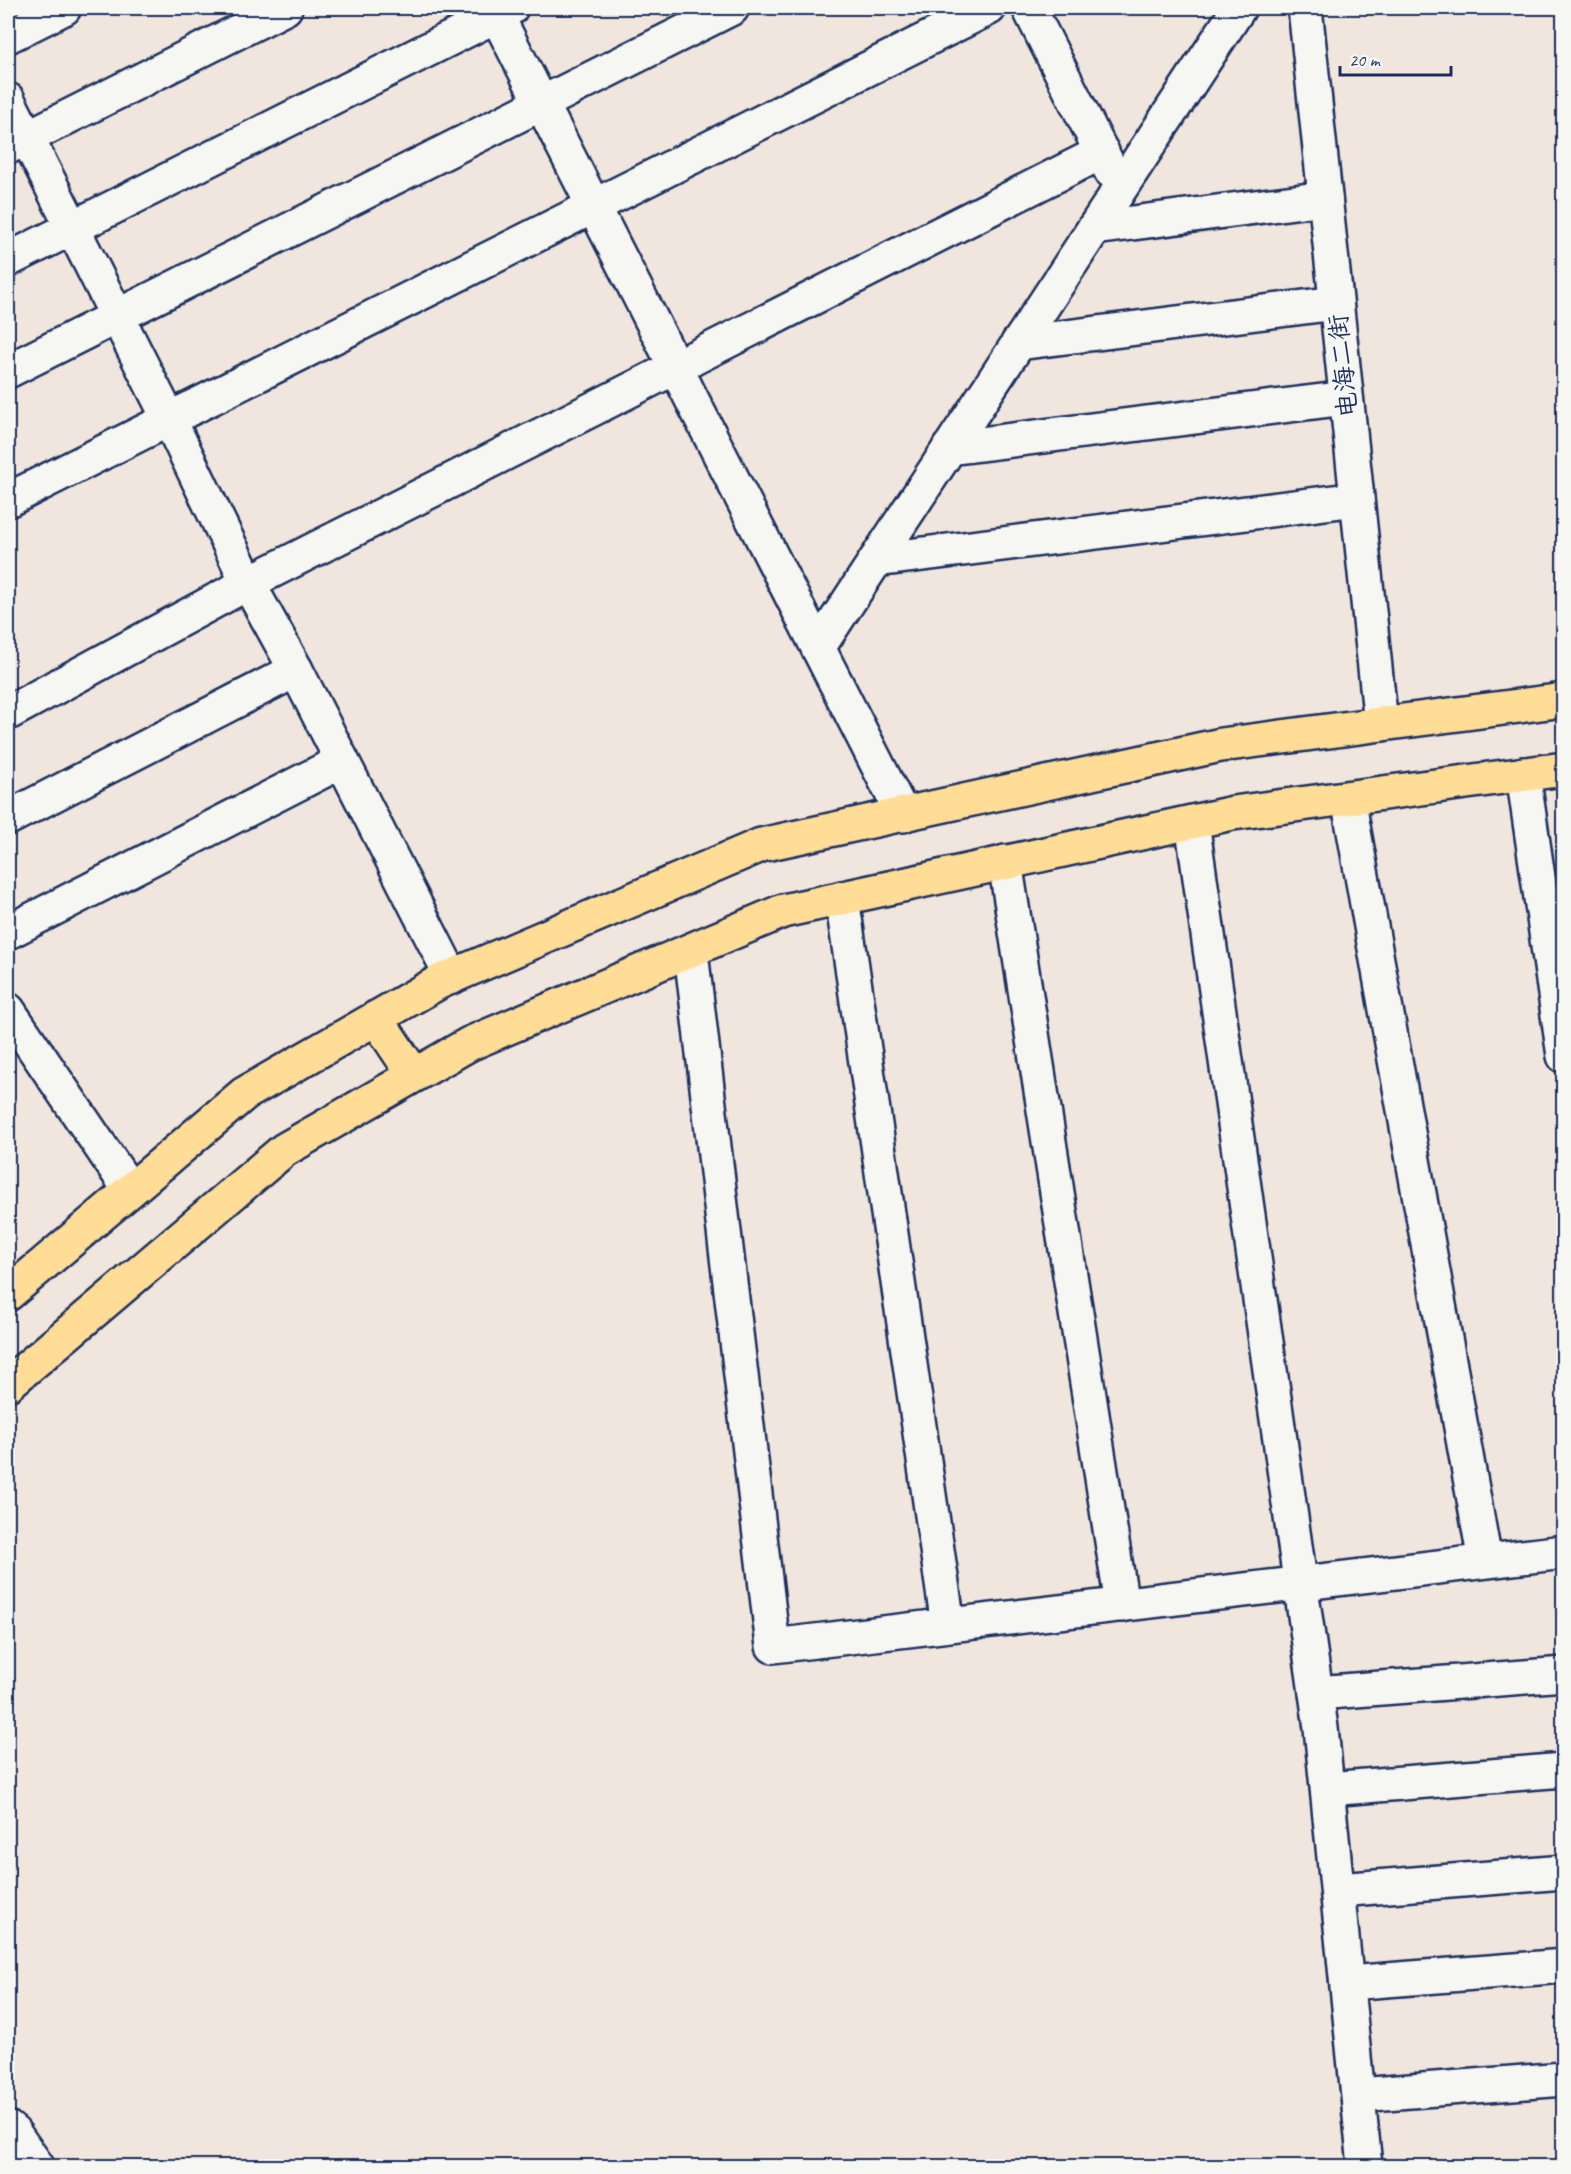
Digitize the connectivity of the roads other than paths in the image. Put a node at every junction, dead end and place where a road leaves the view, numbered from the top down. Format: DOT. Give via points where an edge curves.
graph roads {
  1 [pos="64,8"];
  2 [pos="285,8"];
  3 [pos="732,8"];
  4 [pos="989,8"];
  5 [pos="1029,8"];
  6 [pos="1239,8"];
  7 [pos="1305,8"];
  8 [pos="501,10"];
  9 [pos="8,36"];
  10 [pos="8,100"];
  11 [pos="542,103"];
  12 [pos="17,142"];
  13 [pos="1102,152"];
  14 [pos="1120,188"];
  15 [pos="1325,198"];
  16 [pos="594,206"];
  17 [pos="72,228"];
  18 [pos="1094,228"];
  19 [pos="8,260"];
  20 [pos="1336,303"];
  21 [pos="117,316"];
  22 [pos="1018,343"];
  23 [pos="676,368"];
  24 [pos="8,371"];
  25 [pos="1346,398"];
  26 [pos="169,419"];
  27 [pos="949,448"];
  28 [pos="1357,499"];
  29 [pos="8,500"];
  30 [pos="876,560"];
  31 [pos="248,583"];
  32 [pos="818,648"];
  33 [pos="296,670"];
  34 [pos="1563,700"];
  35 [pos="8,713"];
  36 [pos="1381,724"];
  37 [pos="342,761"];
  38 [pos="1563,769"];
  39 [pos="1523,774"];
  40 [pos="1348,798"];
  41 [pos="903,814"];
  42 [pos="8,818"];
  43 [pos="1191,822"];
  44 [pos="1005,862"];
  45 [pos="842,898"];
  46 [pos="8,932"];
  47 [pos="691,952"];
  48 [pos="452,977"];
  49 [pos="8,1010"];
  50 [pos="376,1018"];
  51 [pos="1563,1056"];
  52 [pos="414,1075"];
  53 [pos="130,1190"];
  54 [pos="8,1294"];
  55 [pos="8,1384"];
  56 [pos="1563,1552"];
  57 [pos="1485,1561"];
  58 [pos="1301,1583"];
  59 [pos="1122,1605"];
  60 [pos="948,1625"];
  61 [pos="1563,1674"];
  62 [pos="1316,1693"];
  63 [pos="1563,1770"];
  64 [pos="1328,1788"];
  65 [pos="1563,1872"];
  66 [pos="1338,1890"];
  67 [pos="1563,1966"];
  68 [pos="1348,1983"];
  69 [pos="1563,2079"];
  70 [pos="1359,2095"];
  71 [pos="8,2128"];
  72 [pos="37,2166"];
  73 [pos="1365,2166"];
  1 -- 9 [label="street"];
  2 -- 12 [label="street"];
  3 -- 11 [label="street"];
  4 -- 16 [label="street"];
  5 -- 13 [label="street"];
  6 -- 14 [label="street"];
  7 -- 15 [label="street, 电海二街"];
  8 -- 11 [label="street"];
  8 -- 17 [label="street"];
  10 -- 12 [label="street"];
  11 -- 16 [label="street"];
  11 -- 21 [label="street"];
  12 -- 17 [label="street"];
  13 -- 14 [label="street"];
  13 -- 23 [label="street"];
  14 -- 18 [label="street"];
  15 -- 18 [label="street"];
  15 -- 20 [label="street, 电海二街"];
  16 -- 23 [label="street"];
  16 -- 26 [label="street"];
  17 -- 19 [label="street"];
  17 -- 21 [label="street"];
  18 -- 22 [label="street"];
  20 -- 22 [label="street"];
  20 -- 25 [label="street, 电海二街"];
  21 -- 24 [label="street"];
  21 -- 26 [label="street"];
  22 -- 27 [label="street"];
  23 -- 31 [label="street"];
  23 -- 32 [label="street"];
  25 -- 27 [label="street"];
  25 -- 28 [label="street, 电海二街"];
  26 -- 29 [label="street"];
  26 -- 31 [label="street"];
  27 -- 30 [label="street"];
  28 -- 30 [label="street"];
  28 -- 36 [label="street, 电海二街"];
  30 -- 32 [label="street"];
  31 -- 33 [label="street"];
  31 -- 35 [label="street"];
  32 -- 41 [label="street"];
  33 -- 37 [label="street"];
  33 -- 42 [label="street"];
  34 -- 36 [label="highway"];
  36 -- 41 [label="highway" via="1221,745"];
  37 -- 46 [label="street"];
  37 -- 48 [label="street"];
  38 -- 39 [label="highway"];
  39 -- 40 [label="highway"];
  39 -- 51 [label="street"];
  40 -- 43 [label="highway"];
  40 -- 57 [label="street"];
  41 -- 48 [label="highway" via="761,846"];
  43 -- 44 [label="highway"];
  43 -- 58 [label="street"];
  44 -- 45 [label="highway"];
  44 -- 59 [label="street"];
  45 -- 47 [label="highway" via="783,911"];
  45 -- 60 [label="street"];
  47 -- 52 [label="highway" via="469,1044"];
  47 -- 60 [label="street" via="773,1646"];
  48 -- 50 [label="highway"];
  49 -- 53 [label="street"];
  50 -- 52 [label="highway"];
  50 -- 53 [label="highway" via="244,1094"];
  52 -- 55 [label="highway" via="284,1150"];
  53 -- 54 [label="highway"];
  56 -- 57 [label="street"];
  57 -- 58 [label="street"];
  58 -- 59 [label="street"];
  58 -- 62 [label="street"];
  59 -- 60 [label="street"];
  61 -- 62 [label="street"];
  62 -- 64 [label="street"];
  63 -- 64 [label="street"];
  64 -- 66 [label="street"];
  65 -- 66 [label="street"];
  66 -- 68 [label="street"];
  67 -- 68 [label="street"];
  68 -- 70 [label="street"];
  69 -- 70 [label="street"];
  70 -- 73 [label="street"];
  71 -- 72 [label="street"];
}
